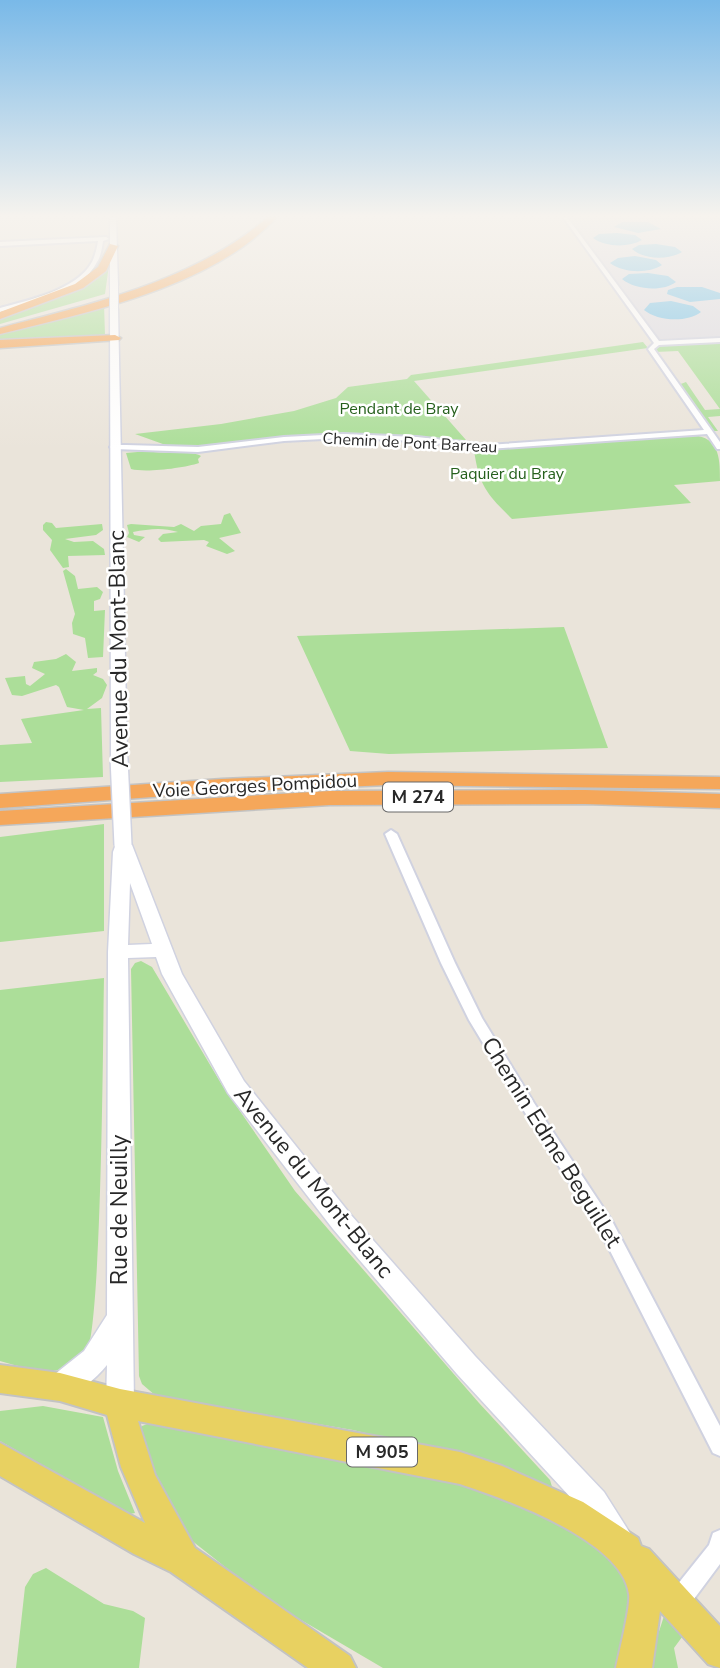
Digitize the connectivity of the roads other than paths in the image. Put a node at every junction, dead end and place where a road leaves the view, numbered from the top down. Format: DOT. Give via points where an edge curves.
graph roads {
  1 [pos="46,295"];
  2 [pos="60,295"];
  3 [pos="110,295"];
  4 [pos="114,295"];
  5 [pos="125,295"];
  6 [pos="622,295"];
  7 [pos="0,310"];
  8 [pos="0,316"];
  9 [pos="0,329"];
  10 [pos="115,338"];
  11 [pos="720,340"];
  12 [pos="657,343"];
  13 [pos="0,344"];
  14 [pos="708,432"];
  15 [pos="114,447"];
  16 [pos="720,447"];
  17 [pos="720,783"];
  18 [pos="0,790"];
  19 [pos="0,801"];
  20 [pos="112,801"];
  21 [pos="720,801"];
  22 [pos="0,818"];
  23 [pos="0,827"];
  24 [pos="391,834"];
  25 [pos="122,845"];
  26 [pos="162,950"];
  27 [pos="118,952"];
  28 [pos="120,1317"];
  29 [pos="0,1379"];
  30 [pos="48,1387"];
  31 [pos="0,1392"];
  32 [pos="120,1405"];
  33 [pos="720,1446"];
  34 [pos="0,1459"];
  35 [pos="720,1540"];
  36 [pos="626,1550"];
  37 [pos="183,1560"];
  38 [pos="677,1603"];
  39 [pos="720,1652"];
  40 [pos="338,1668"];
  41 [pos="634,1668"];
  1 -- 7 [label="street"];
  2 -- 8 [label="highway"];
  3 -- 9 [label="highway"];
  4 -- 10 [label="main road, Avenue du Mont-Blanc, bridge"];
  5 -- 9 [label="highway"];
  6 -- 12 [label="street"];
  10 -- 13 [label="highway"];
  10 -- 15 [label="main road, Avenue du Mont-Blanc"];
  11 -- 12 [label="street"];
  12 -- 14 [label="street" via="651,349"];
  14 -- 15 [label="street, Chemin de Pont Barreau" via="496,447 323,436 211,449"];
  14 -- 16 [label="street"];
  15 -- 25 [label="main road, Avenue du Mont-Blanc, bridge"];
  17 -- 20 [label="highway, Voie Georges Pompidou / M 274" via="444,778 230,785"];
  18 -- 20 [label="highway"];
  19 -- 20 [label="highway, Voie Georges Pompidou / M 274"];
  20 -- 21 [label="highway, Voie Georges Pompidou / M 274" via="381,797"];
  20 -- 22 [label="highway, Voie Georges Pompidou / M 274"];
  20 -- 23 [label="highway"];
  24 -- 33 [label="street, Chemin Edme Beguillet" via="476,1020 606,1226"];
  25 -- 26 [label="main road, Avenue du Mont-Blanc"];
  25 -- 27 [label="main road, Rue de Neuilly"];
  26 -- 27 [label="main road"];
  26 -- 36 [label="main road, Avenue du Mont-Blanc" via="236,1087 287,1155 466,1365 594,1502"];
  27 -- 28 [label="main road, Rue de Neuilly"];
  28 -- 30 [label="main road" via="100,1356 85,1372"];
  28 -- 32 [label="main road, Rue de Neuilly"];
  29 -- 30 [label="main road, M 905"];
  30 -- 31 [label="main road"];
  30 -- 32 [label="main road, M 905"];
  32 -- 36 [label="main road, M 905" via="460,1468 572,1513"];
  32 -- 37 [label="main road, Rue de Neuilly" via="142,1487"];
  34 -- 37 [label="main road, Rue de Neuilly"];
  35 -- 38 [label="street" via="718,1550"];
  36 -- 38 [label="main road, Avenue du Mont-Blanc / M 905"];
  36 -- 41 [label="main road" via="646,1593"];
  37 -- 40 [label="main road, Rue de Neuilly"];
  38 -- 39 [label="main road, Avenue du Mont-Blanc / M 905"];
}
